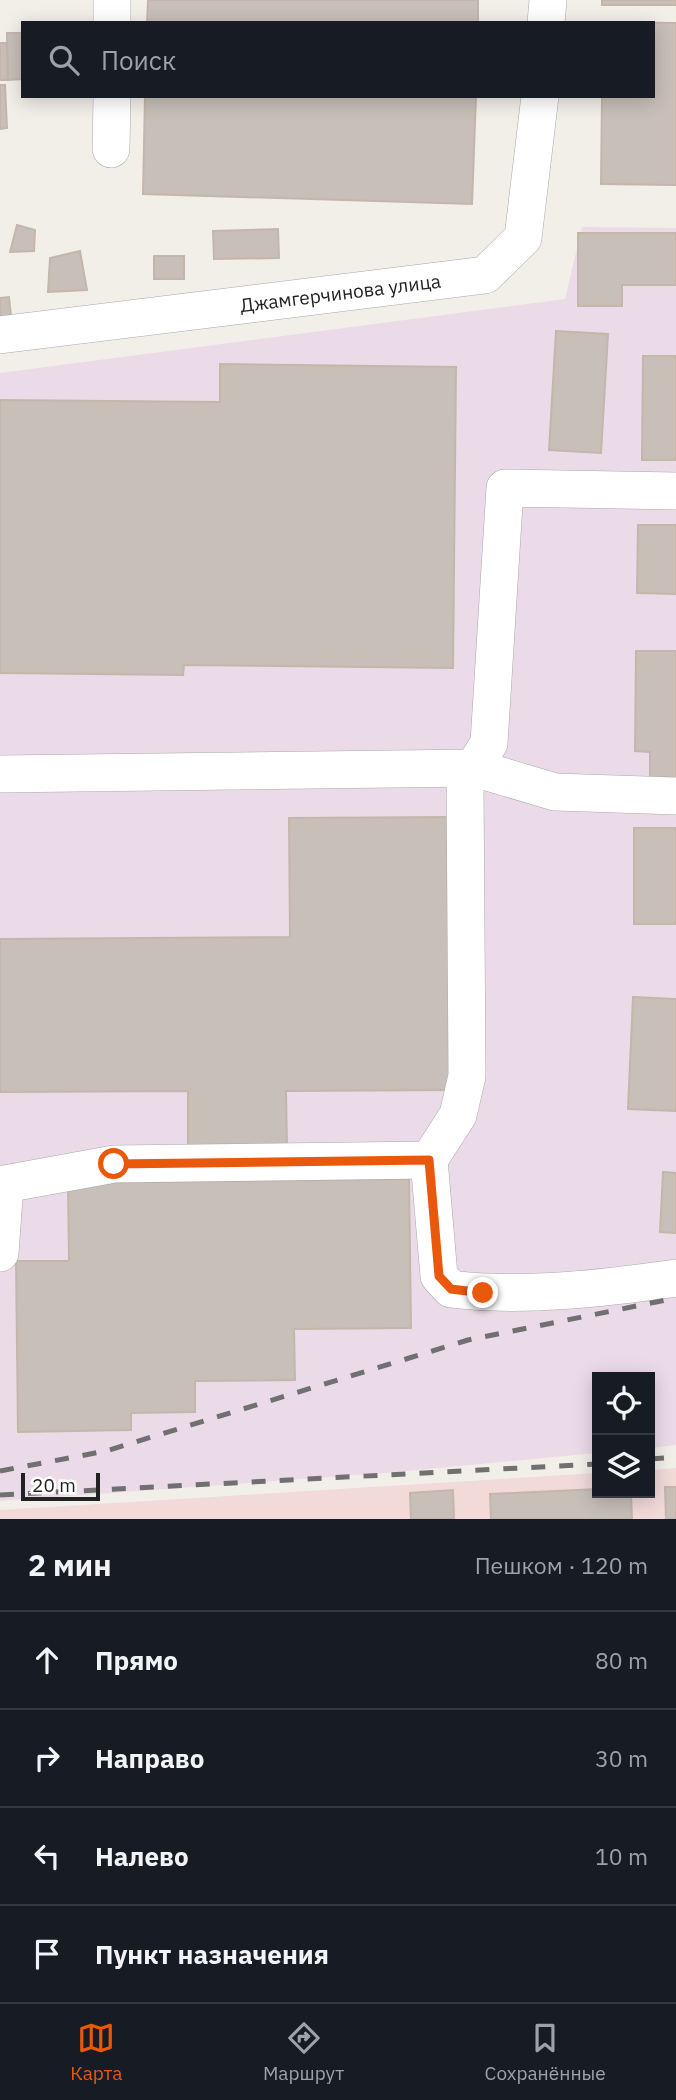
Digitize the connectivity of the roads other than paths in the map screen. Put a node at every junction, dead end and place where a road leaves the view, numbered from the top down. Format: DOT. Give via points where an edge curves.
graph roads {
  1 [pos="113,0"];
  2 [pos="548,0"];
  3 [pos="112,21"];
  4 [pos="547,21"];
  5 [pos="112,98"];
  6 [pos="540,98"];
  7 [pos="111,149"];
  8 [pos="0,335"];
  9 [pos="676,491"];
  10 [pos="474,768"];
  11 [pos="0,774"];
  12 [pos="676,796"];
  13 [pos="429,1160"];
  14 [pos="0,1253"];
  15 [pos="676,1278"];
  1 -- 3 [label="street"];
  2 -- 4 [label="street"];
  5 -- 7 [label="street"];
  6 -- 8 [label="street, Джамгерчинова улица" via="523,237 485,275"];
  9 -- 10 [label="street" via="505,488 489,743"];
  10 -- 11 [label="street"];
  10 -- 12 [label="street" via="555,792"];
  10 -- 13 [label="street" via="465,782 467,1076 458,1115"];
  13 -- 14 [label="street" via="114,1164 5,1184"];
  13 -- 15 [label="street" via="439,1276 451,1289 483,1293 616,1287"];
}
